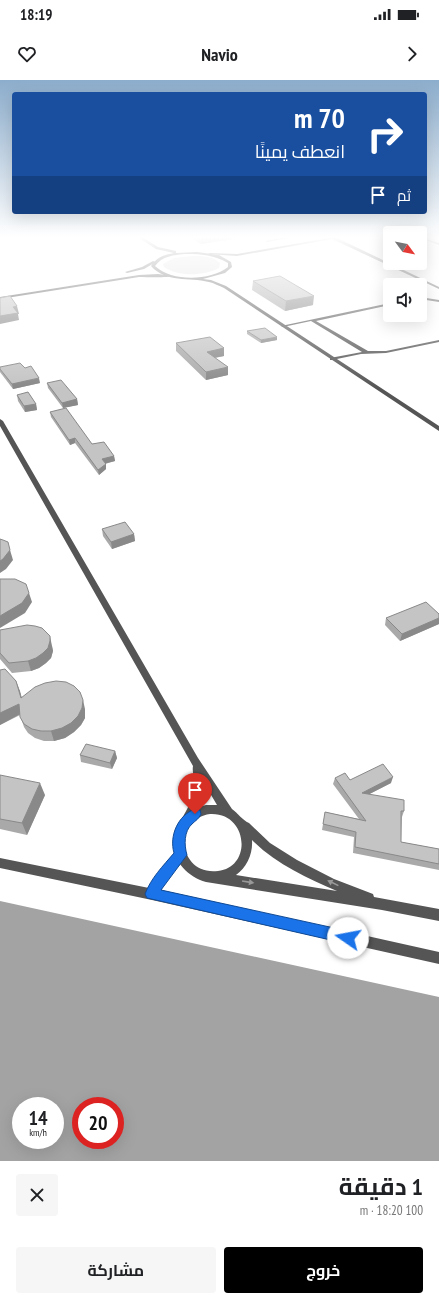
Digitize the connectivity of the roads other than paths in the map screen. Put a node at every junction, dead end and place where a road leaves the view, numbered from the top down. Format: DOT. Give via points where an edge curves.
graph roads {
  1 [pos="34,287"];
  2 [pos="66,287"];
  3 [pos="225,287"];
  4 [pos="0,293"];
  5 [pos="0,298"];
  6 [pos="427,299"];
  7 [pos="439,301"];
  8 [pos="383,305"];
  9 [pos="312,320"];
  10 [pos="283,326"];
  11 [pos="439,341"];
  12 [pos="366,352"];
  13 [pos="332,359"];
  14 [pos="0,421"];
  15 [pos="439,429"];
  16 [pos="195,761"];
  17 [pos="228,812"];
  18 [pos="186,821"];
  19 [pos="241,822"];
  20 [pos="180,855"];
  21 [pos="0,862"];
  22 [pos="209,876"];
  23 [pos="152,894"];
  24 [pos="382,904"];
  25 [pos="439,915"];
  26 [pos="439,958"];
  1 -- 4 [label="street"];
  2 -- 5 [label="street"];
  3 -- 10 [label="street"];
  6 -- 7 [label="street"];
  8 -- 9 [label="street"];
  9 -- 10 [label="street"];
  9 -- 12 [label="street"];
  10 -- 13 [label="street"];
  11 -- 12 [label="street" via="386,352"];
  12 -- 13 [label="street"];
  13 -- 15 [label="street"];
  14 -- 16 [label="street"];
  16 -- 17 [label="street"];
  16 -- 18 [label="street" via="199,791"];
  17 -- 18 [label="street" via="206,810"];
  17 -- 19 [label="street"];
  18 -- 20 [label="street" via="179,837"];
  19 -- 22 [label="street" via="247,831 247,853 241,863 232,870 222,875"];
  24 -- 19 [label="street, one-way" via="340,887 275,853"];
  20 -- 22 [label="street" via="192,869"];
  20 -- 23 [label="street"];
  21 -- 23 [label="street"];
  22 -- 24 [label="street, one-way"];
  23 -- 26 [label="street"];
  24 -- 25 [label="street"];
}
